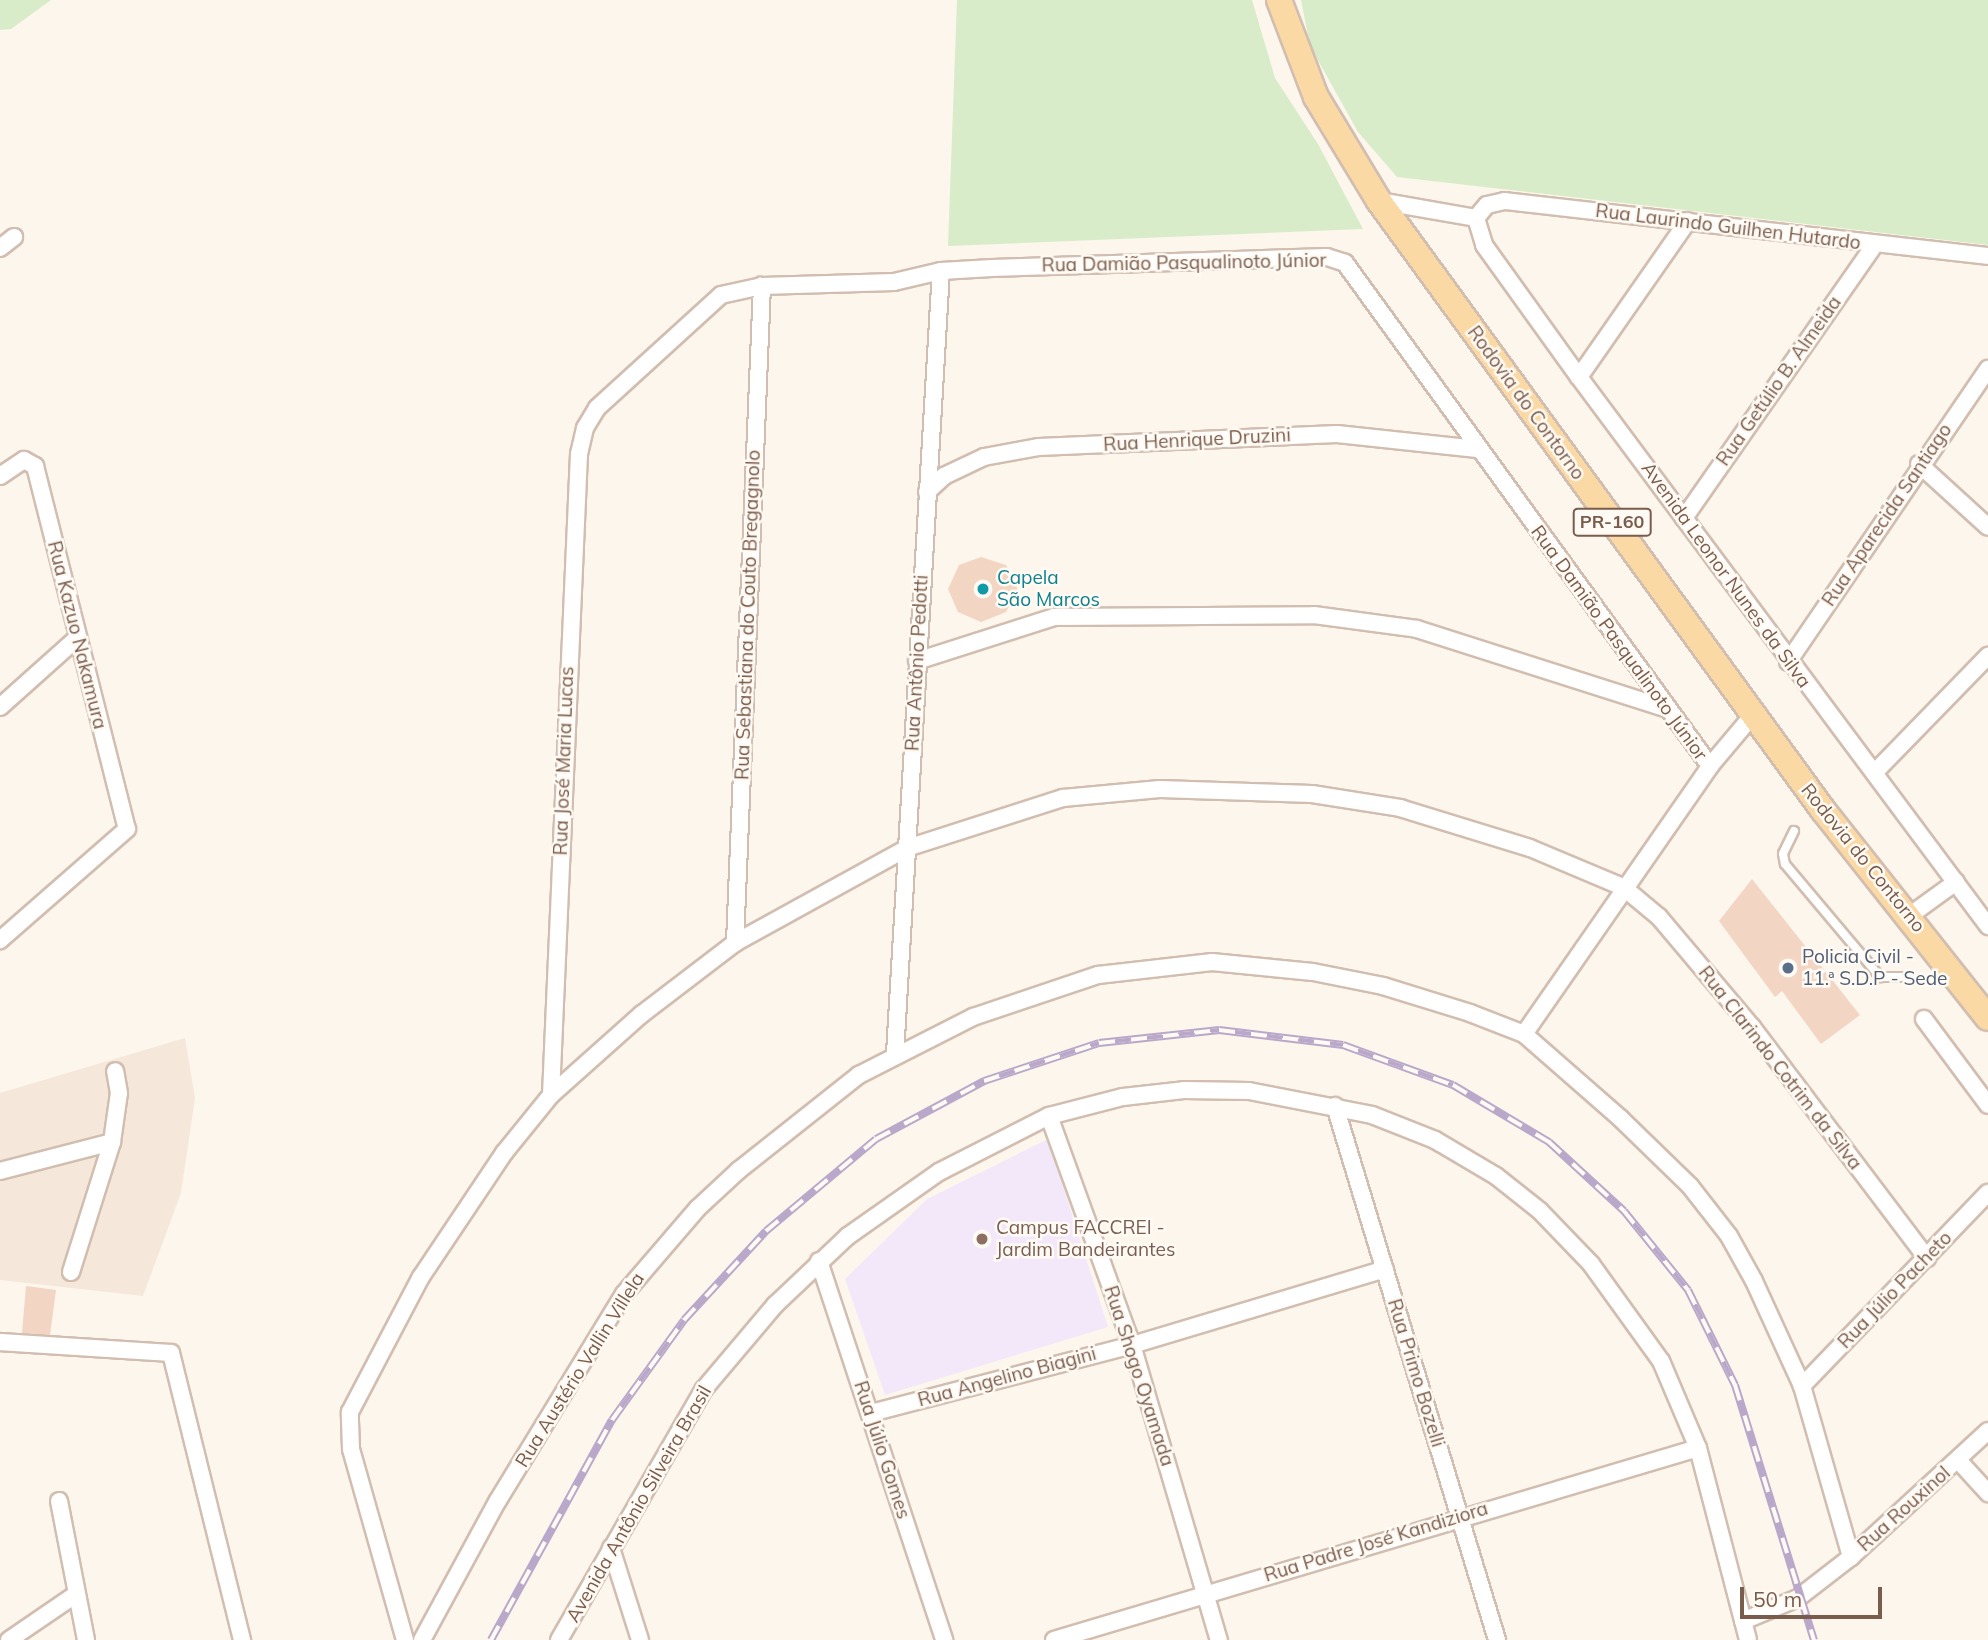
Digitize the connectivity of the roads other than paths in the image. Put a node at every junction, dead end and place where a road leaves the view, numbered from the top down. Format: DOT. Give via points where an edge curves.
graph roads {
  1 [pos="1279,0"];
  2 [pos="1379,201"];
  3 [pos="1476,218"];
  4 [pos="1688,221"];
  5 [pos="14,237"];
  6 [pos="1875,244"];
  7 [pos="0,248"];
  8 [pos="1988,256"];
  9 [pos="941,271"];
  10 [pos="762,286"];
  11 [pos="1988,369"];
  12 [pos="1578,377"];
  13 [pos="585,428"];
  14 [pos="1477,449"];
  15 [pos="1919,464"];
  16 [pos="6,471"];
  17 [pos="927,492"];
  18 [pos="1684,518"];
  19 [pos="1988,527"];
  20 [pos="76,639"];
  21 [pos="1988,656"];
  22 [pos="918,661"];
  23 [pos="1788,662"];
  24 [pos="0,707"];
  25 [pos="1664,708"];
  26 [pos="1753,715"];
  27 [pos="1710,766"];
  28 [pos="1876,771"];
  29 [pos="1794,831"];
  30 [pos="907,848"];
  31 [pos="1955,882"];
  32 [pos="1623,887"];
  33 [pos="1909,916"];
  34 [pos="1985,916"];
  35 [pos="0,940"];
  36 [pos="735,943"];
  37 [pos="1901,977"];
  38 [pos="1988,1018"];
  39 [pos="1924,1019"];
  40 [pos="1524,1034"];
  41 [pos="895,1054"];
  42 [pos="115,1071"];
  43 [pos="551,1095"];
  44 [pos="1988,1105"];
  45 [pos="1335,1106"];
  46 [pos="1049,1116"];
  47 [pos="112,1142"];
  48 [pos="0,1171"];
  49 [pos="1988,1193"];
  50 [pos="1927,1258"];
  51 [pos="820,1261"];
  52 [pos="1385,1269"];
  53 [pos="71,1272"];
  54 [pos="0,1342"];
  55 [pos="1132,1345"];
  56 [pos="1802,1386"];
  57 [pos="870,1413"];
  58 [pos="1988,1431"];
  59 [pos="1698,1448"];
  60 [pos="1958,1460"];
  61 [pos="1988,1493"];
  62 [pos="59,1501"];
  63 [pos="1459,1517"];
  64 [pos="611,1548"];
  65 [pos="1851,1557"];
  66 [pos="1205,1593"];
  67 [pos="75,1595"];
  68 [pos="1743,1622"];
  69 [pos="9,1640"];
  70 [pos="86,1640"];
  71 [pos="242,1640"];
  72 [pos="405,1640"];
  73 [pos="422,1640"];
  74 [pos="559,1640"];
  75 [pos="640,1640"];
  76 [pos="944,1640"];
  77 [pos="1054,1640"];
  78 [pos="1219,1640"];
  79 [pos="1497,1640"];
  80 [pos="1748,1640"];
  1 -- 2 [label="main road, Rodovia do Contorno / PR-160" via="1316,97"];
  2 -- 3 [label="street"];
  2 -- 26 [label="main road, Rodovia do Contorno / PR-160"];
  3 -- 4 [label="street, Rua Laurindo Guilhen Hutardo" via="1487,205 1505,201"];
  3 -- 12 [label="street, Avenida Leonor Nunes da Silva" via="1484,245"];
  4 -- 6 [label="street, Rua Laurindo Guilhen Hutardo"];
  4 -- 12 [label="street"];
  5 -- 7 [label="street"];
  6 -- 8 [label="street, Rua Laurindo Guilhen Hutardo"];
  6 -- 18 [label="street, Rua Getúlio B. Almeida"];
  9 -- 10 [label="street, Rua Damião Pasqualinoto Júnior" via="894,282"];
  9 -- 14 [label="street, Rua Damião Pasqualinoto Júnior" via="1327,257 1345,263"];
  9 -- 17 [label="street, Rua Antônio Pedotti"];
  10 -- 13 [label="street, Rua Damião Pasqualinoto Júnior" via="721,295 705,306 610,393"];
  10 -- 36 [label="street, Rua Sebastiana do Couto Bregagnolo"];
  11 -- 15 [label="street, Rua Aparecida Santiago"];
  12 -- 18 [label="street, Avenida Leonor Nunes da Silva"];
  13 -- 43 [label="street, Rua José Maria Lucas" via="574,490"];
  14 -- 17 [label="street, Rua Henrique Druzini" via="1337,434 1039,447 984,457 944,476"];
  14 -- 25 [label="street, Rua Damião Pasqualinoto Júnior"];
  15 -- 19 [label="street"];
  15 -- 23 [label="street, Rua Aparecida Santiago"];
  16 -- 20 [label="street, Rua Kazuo Nakamura" via="24,460 35,466"];
  17 -- 22 [label="street, Rua Antônio Pedotti"];
  18 -- 23 [label="street, Avenida Leonor Nunes da Silva"];
  20 -- 24 [label="street"];
  20 -- 35 [label="street, Rua Kazuo Nakamura" via="127,829"];
  21 -- 28 [label="street"];
  22 -- 25 [label="street" via="1054,617 1337,617 1430,633"];
  22 -- 30 [label="street, Rua Antônio Pedotti"];
  23 -- 28 [label="street, Avenida Leonor Nunes da Silva"];
  25 -- 27 [label="street, Rua Damião Pasqualinoto Júnior"];
  26 -- 27 [label="street"];
  26 -- 33 [label="main road, Rodovia do Contorno / PR-160"];
  27 -- 32 [label="street"];
  28 -- 31 [label="street, Avenida Leonor Nunes da Silva"];
  29 -- 37 [label="lane" via="1783,855 1785,864 1880,977"];
  30 -- 32 [label="street, Rua Clarindo Cotrim da Silva" via="1063,798 1160,789 1286,792 1400,808 1530,848"];
  30 -- 36 [label="street, Rua Clarindo Cotrim da Silva"];
  30 -- 41 [label="street, Rua Antônio Pedotti"];
  31 -- 33 [label="street"];
  31 -- 34 [label="street, Avenida Leonor Nunes da Silva"];
  32 -- 40 [label="street"];
  32 -- 50 [label="street, Rua Clarindo Cotrim da Silva" via="1659,917 1752,1027"];
  33 -- 38 [label="main road, Rodovia do Contorno / PR-160"];
  36 -- 43 [label="street, Rua Clarindo Cotrim da Silva" via="642,1014"];
  39 -- 44 [label="street"];
  40 -- 41 [label="street, Rua Austério Vallin Villela" via="1383,986 1212,962 1156,966 1074,981 973,1017"];
  40 -- 56 [label="street, Rua Austério Vallin Villela" via="1690,1186 1730,1236"];
  41 -- 73 [label="street, Rua Austério Vallin Villela" via="819,1105 749,1162 653,1258 624,1294 497,1502"];
  42 -- 47 [label="street" via="119,1093"];
  43 -- 72 [label="street, Rua Clarindo Cotrim da Silva" via="504,1153 421,1277 351,1412 351,1449"];
  45 -- 46 [label="street, Avenida Antônio Silveira Brasil" via="1249,1091 1184,1090 1123,1097"];
  45 -- 52 [label="street, Rua Primo Bozelli"];
  45 -- 59 [label="street, Avenida Antônio Silveira Brasil" via="1435,1140 1496,1176 1540,1211 1591,1264 1634,1320 1661,1361"];
  46 -- 51 [label="street, Avenida Antônio Silveira Brasil" via="939,1172"];
  46 -- 55 [label="street, Rua Shogo Oyamada"];
  47 -- 48 [label="street"];
  47 -- 53 [label="street"];
  49 -- 50 [label="street, Rua Júlio Pacheto"];
  50 -- 56 [label="street, Rua Júlio Pacheto"];
  51 -- 57 [label="street, Rua Júlio Gomes"];
  51 -- 64 [label="street, Avenida Antônio Silveira Brasil" via="704,1389"];
  52 -- 55 [label="street, Rua Angelino Biagini"];
  52 -- 63 [label="street, Rua Primo Bozelli"];
  54 -- 71 [label="street" via="171,1353"];
  55 -- 57 [label="street, Rua Angelino Biagini"];
  55 -- 66 [label="street, Rua Shogo Oyamada"];
  56 -- 65 [label="street, Rua Austério Vallin Villela"];
  57 -- 76 [label="street, Rua Júlio Gomes"];
  58 -- 60 [label="street, Rua Rouxinol"];
  59 -- 63 [label="street, Rua Padre José Kandiziora"];
  59 -- 68 [label="street, Avenida Antônio Silveira Brasil"];
  60 -- 61 [label="street"];
  60 -- 65 [label="street, Rua Rouxinol"];
  62 -- 67 [label="street"];
  63 -- 66 [label="street, Rua Padre José Kandiziora"];
  63 -- 79 [label="street, Rua Primo Bozelli"];
  64 -- 74 [label="street, Avenida Antônio Silveira Brasil"];
  64 -- 75 [label="street"];
  65 -- 68 [label="street, Rua Rouxinol" via="1798,1598"];
  66 -- 77 [label="street, Rua Padre José Kandiziora"];
  66 -- 78 [label="street, Rua Shogo Oyamada"];
  67 -- 69 [label="street"];
  67 -- 70 [label="street"];
  68 -- 80 [label="street, Avenida Antônio Silveira Brasil"];
}
